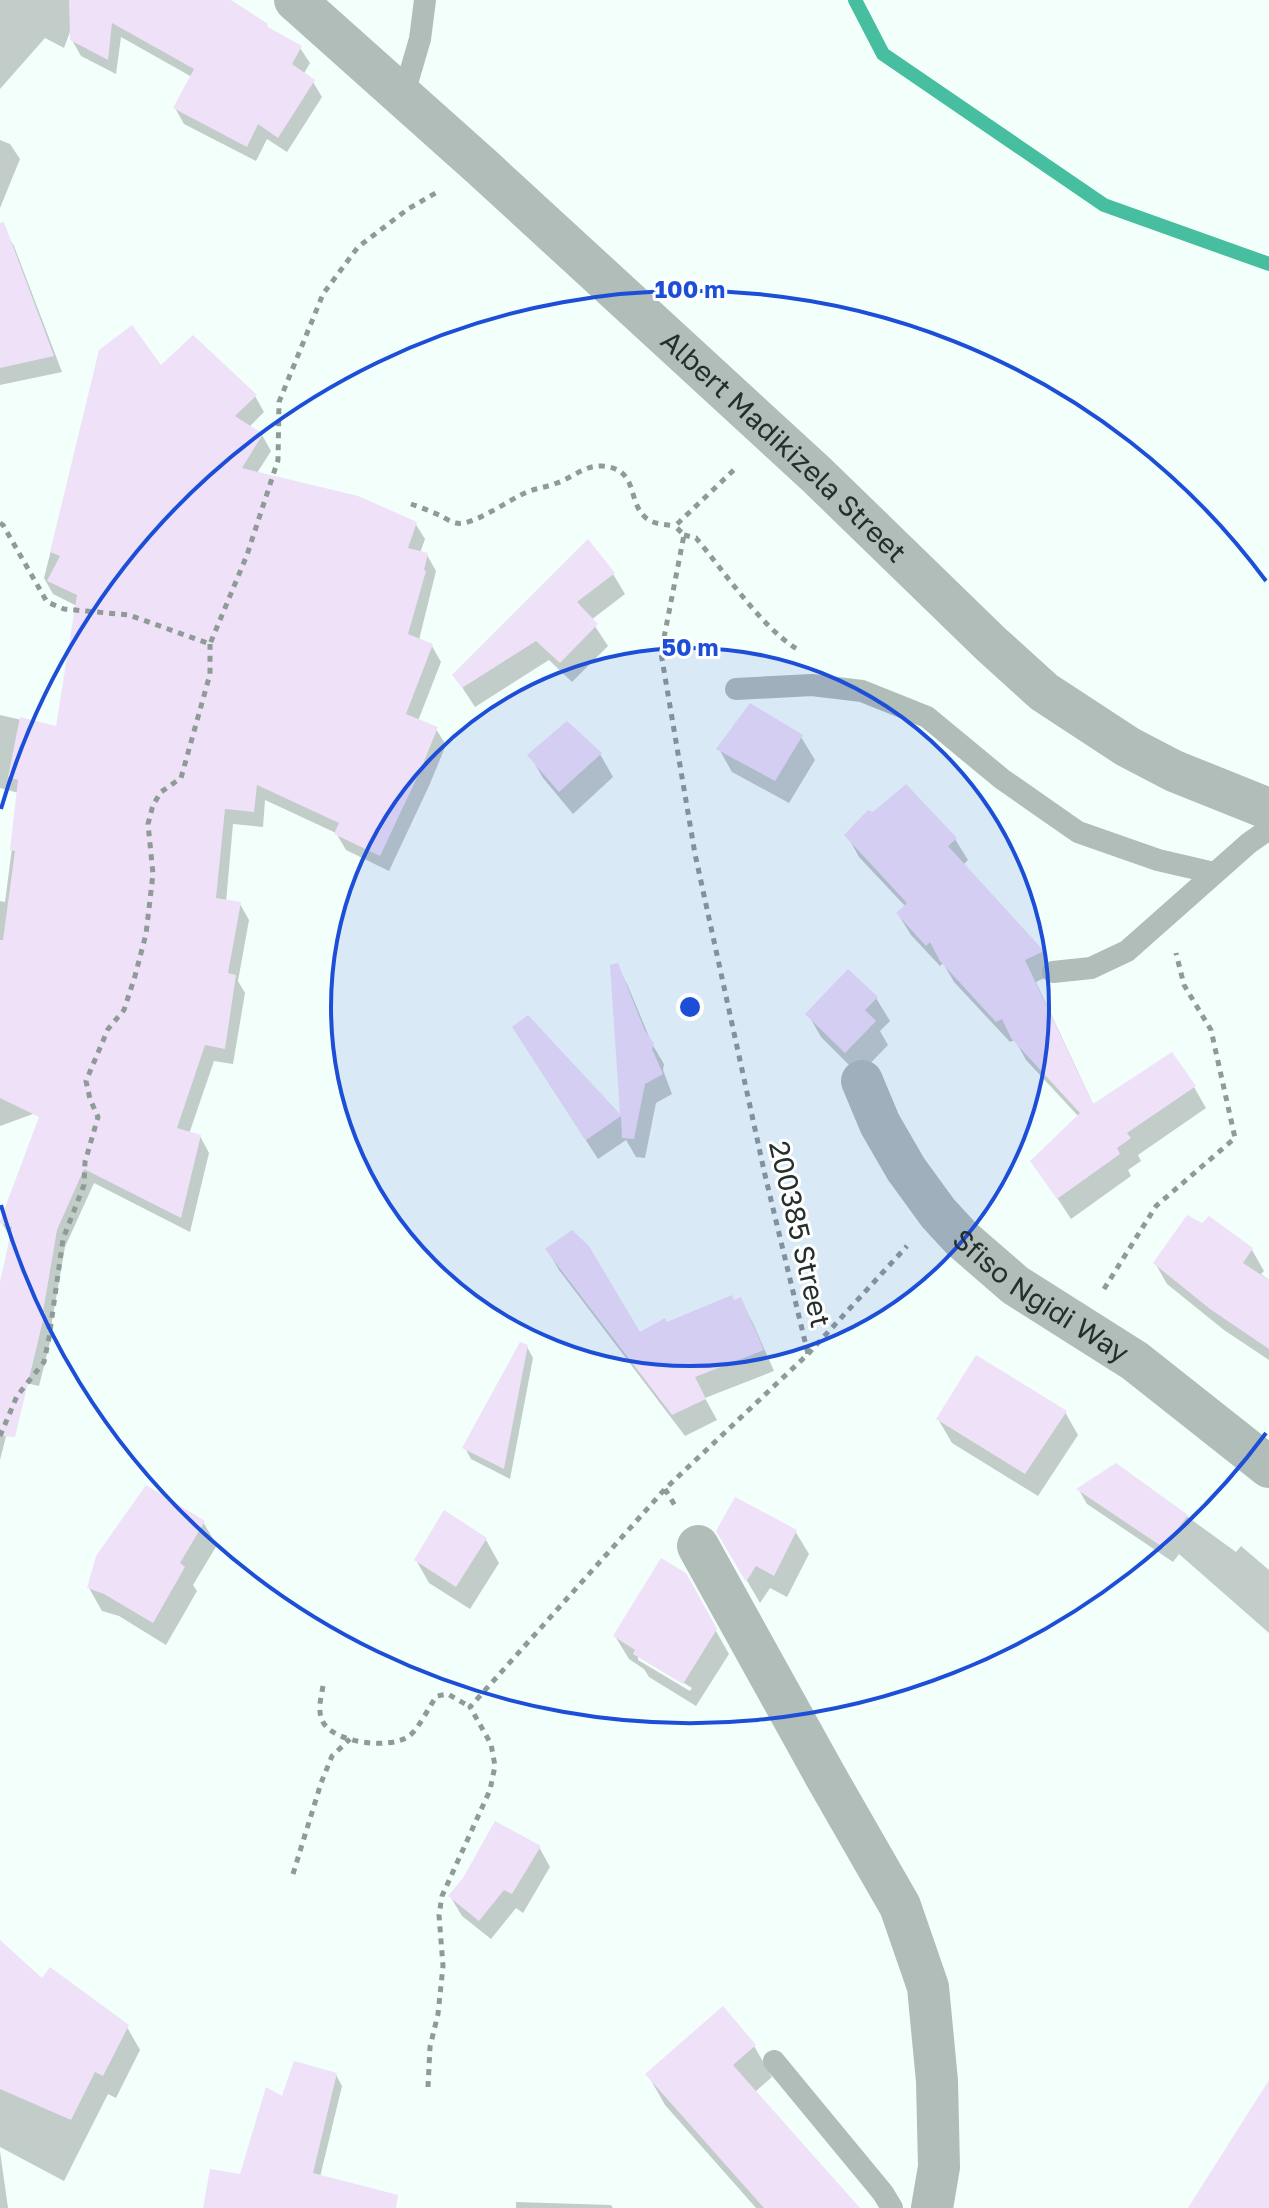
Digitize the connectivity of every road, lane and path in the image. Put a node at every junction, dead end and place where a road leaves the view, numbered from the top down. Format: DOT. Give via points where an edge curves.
graph roads {
  1 [pos="295,0"];
  2 [pos="425,0"];
  3 [pos="403,97"];
  4 [pos="482,167"];
  5 [pos="771,434"];
  6 [pos="411,504"];
  7 [pos="0,523"];
  8 [pos="675,526"];
  9 [pos="210,644"];
  10 [pos="736,689"];
  11 [pos="1269,809"];
  12 [pos="1269,829"];
  13 [pos="1214,873"];
  14 [pos="1171,911"];
  15 [pos="1053,972"];
  16 [pos="862,1081"];
  17 [pos="938,1213"];
  18 [pos="1080,1328"];
  19 [pos="808,1354"];
  20 [pos="0,1436"];
  21 [pos="1269,1467"];
  22 [pos="698,1546"];
  23 [pos="323,1686"];
  24 [pos="470,1707"];
  25 [pos="351,1739"];
  26 [pos="293,1874"];
  27 [pos="774,2061"];
  28 [pos="428,2087"];
  29 [pos="892,2208"];
  30 [pos="932,2208"];
  1 -- 3 [label="street, Albert Madikizela Street"];
  2 -- 3 [label="lane"];
  3 -- 4 [label="street, Albert Madikizela Street"];
  4 -- 5 [label="street, Albert Madikizela Street"];
  4 -- 9 [label="path" via="408,209 358,247 323,294 279,402 278,460"];
  5 -- 8 [label="path"];
  5 -- 11 [label="street, Albert Madikizela Street" via="1044,692 1174,771"];
  6 -- 8 [label="path" via="456,523 471,523 531,490 598,466 624,473 644,517"];
  7 -- 9 [label="path" via="47,602 64,609 129,615"];
  8 -- 19 [label="path, 200385 Street" via="684,535 661,653 695,854"];
  9 -- 20 [label="path" via="210,674 181,778 161,792 148,824 153,874 135,976 124,1010 108,1029 86,1081 98,1117 84,1185 63,1239 44,1362 17,1396"];
  10 -- 13 [label="lane" via="812,685 862,691 927,717 1078,832"];
  12 -- 13 [label="lane"];
  13 -- 14 [label="lane"];
  14 -- 15 [label="lane" via="1127,951 1091,968"];
  14 -- 18 [label="path" via="1184,985 1211,1030 1235,1138 1156,1206"];
  16 -- 17 [label="street, Sfiso Ngidi Way" via="893,1147"];
  17 -- 18 [label="street, Sfiso Ngidi Way" via="1015,1285"];
  17 -- 19 [label="path"];
  18 -- 21 [label="street, Sfiso Ngidi Way" via="1135,1361"];
  19 -- 24 [label="path, 200385 Street" via="665,1489"];
  22 -- 30 [label="street" via="900,1906 928,1987 939,2167"];
  23 -- 25 [label="path" via="322,1721"];
  24 -- 25 [label="path" via="448,1694 437,1696 411,1735 396,1743"];
  24 -- 28 [label="path" via="491,1744 495,1766 486,1800 442,1896 443,1966"];
  25 -- 26 [label="path" via="326,1769"];
  27 -- 29 [label="lane"];
}
